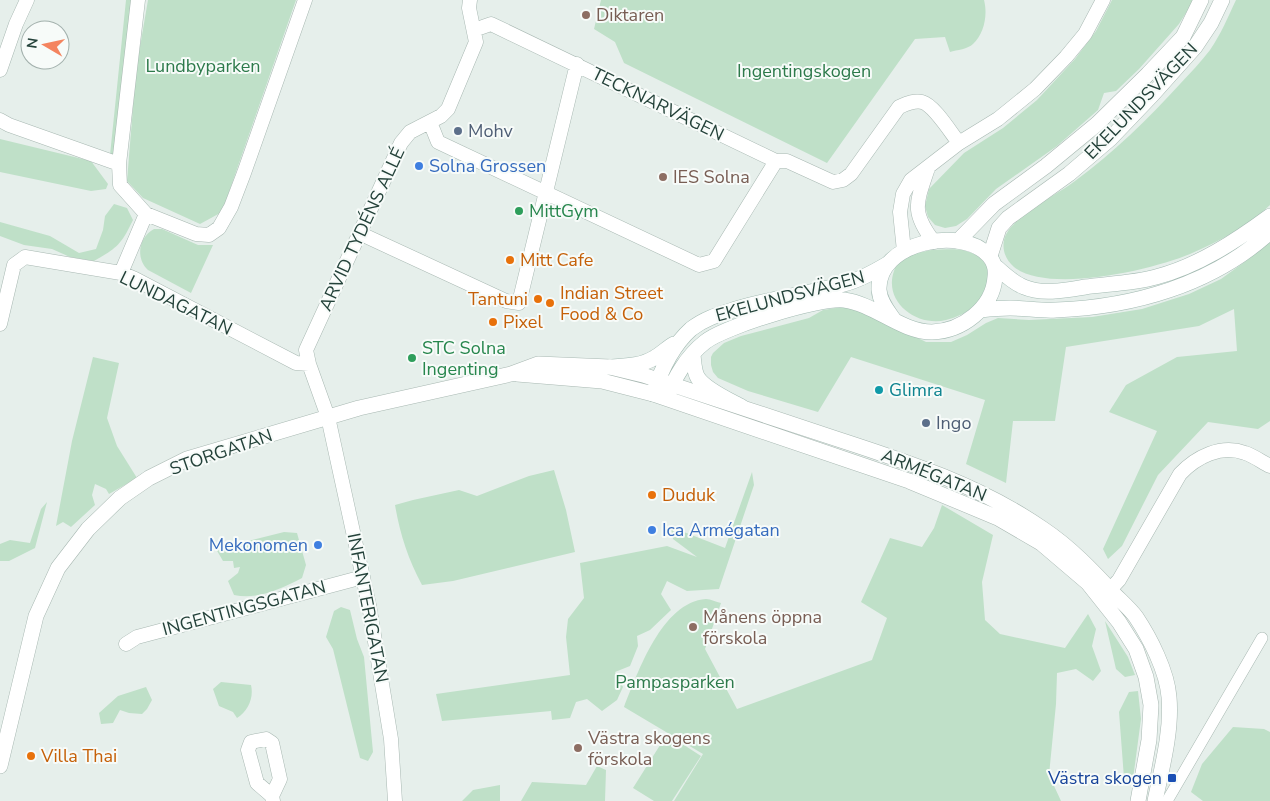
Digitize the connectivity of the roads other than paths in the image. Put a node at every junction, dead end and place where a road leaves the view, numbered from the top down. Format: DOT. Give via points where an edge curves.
graph roads {
  1 [pos="27,0"];
  2 [pos="138,0"];
  3 [pos="305,0"];
  4 [pos="470,0"];
  5 [pos="1104,0"];
  6 [pos="1201,0"];
  7 [pos="1222,0"];
  8 [pos="474,30"];
  9 [pos="577,64"];
  10 [pos="0,70"];
  11 [pos="0,120"];
  12 [pos="430,122"];
  13 [pos="959,143"];
  14 [pos="776,161"];
  15 [pos="119,164"];
  16 [pos="928,168"];
  17 [pos="546,193"];
  18 [pos="146,214"];
  19 [pos="1270,216"];
  20 [pos="1270,232"];
  21 [pos="359,233"];
  22 [pos="958,241"];
  23 [pos="934,242"];
  24 [pos="904,251"];
  25 [pos="992,260"];
  26 [pos="890,263"];
  27 [pos="121,274"];
  28 [pos="980,310"];
  29 [pos="894,320"];
  30 [pos="0,324"];
  31 [pos="680,340"];
  32 [pos="693,355"];
  33 [pos="309,364"];
  34 [pos="610,367"];
  35 [pos="511,374"];
  36 [pos="663,389"];
  37 [pos="742,407"];
  38 [pos="328,417"];
  39 [pos="1270,466"];
  40 [pos="363,576"];
  41 [pos="1091,577"];
  42 [pos="1106,595"];
  43 [pos="1262,638"];
  44 [pos="126,644"];
  45 [pos="5,727"];
  46 [pos="0,766"];
  47 [pos="395,801"];
  48 [pos="1138,801"];
  49 [pos="1155,801"];
  50 [pos="1167,801"];
  1 -- 10 [label="street"];
  2 -- 15 [label="street"];
  3 -- 18 [label="street" via="244,173 219,228 209,235 196,234"];
  4 -- 8 [label="street, ARVID TYDÉNS ALLÉ"];
  5 -- 13 [label="street" via="1085,34 1035,89"];
  6 -- 22 [label="street, EKELUNDSVÄGEN" via="1183,37 1148,74 1097,124 994,204"];
  7 -- 25 [label="street, EKELUNDSVÄGEN" via="1196,47 1110,139 999,228"];
  8 -- 9 [label="street, TECKNARVÄGEN" via="491,24"];
  8 -- 12 [label="street, ARVID TYDÉNS ALLÉ" via="476,42 448,109"];
  9 -- 14 [label="street, TECKNARVÄGEN"];
  9 -- 17 [label="street"];
  11 -- 15 [label="street"];
  12 -- 17 [label="street" via="438,142"];
  12 -- 21 [label="street, ARVID TYDÉNS ALLÉ" via="410,132 400,143"];
  13 -- 14 [label="street, TECKNARVÄGEN" via="928,106 922,102 910,102 899,107 851,174 843,180 833,182 787,161"];
  13 -- 16 [label="street"];
  14 -- 17 [label="street" via="714,261 699,265"];
  15 -- 18 [label="street" via="120,185"];
  16 -- 23 [label="street" via="917,200 917,211 923,228"];
  16 -- 24 [label="street" via="911,180 903,194 900,212"];
  17 -- 21 [label="street" via="519,303 506,301"];
  18 -- 27 [label="street"];
  19 -- 25 [label="street" via="1218,251 1156,277 1040,291 1014,282"];
  20 -- 28 [label="street" via="1233,260 1191,283 1151,296 1054,310"];
  21 -- 33 [label="street, ARVID TYDÉNS ALLÉ" via="306,350"];
  22 -- 23 [label="street, EKELUNDSVÄGEN"];
  22 -- 25 [label="street, EKELUNDSVÄGEN" via="970,243"];
  23 -- 24 [label="street, EKELUNDSVÄGEN" via="917,244"];
  24 -- 26 [label="street, EKELUNDSVÄGEN"];
  25 -- 28 [label="street, EKELUNDSVÄGEN" via="994,288"];
  26 -- 29 [label="street, EKELUNDSVÄGEN" via="884,271 879,290"];
  26 -- 31 [label="street, EKELUNDSVÄGEN" via="845,284 758,302 714,315"];
  27 -- 30 [label="street, LUNDAGATAN" via="25,257 14,265"];
  27 -- 33 [label="street, LUNDAGATAN" via="296,364"];
  28 -- 29 [label="street, EKELUNDSVÄGEN" via="955,327 940,331 922,330"];
  29 -- 32 [label="street, EKELUNDSVÄGEN" via="857,303 824,301 731,328 703,343"];
  31 -- 34 [label="street" via="647,361"];
  31 -- 36 [label="street, EKELUNDSVÄGEN" via="662,369"];
  32 -- 36 [label="street, EKELUNDSVÄGEN"];
  32 -- 37 [label="street" via="698,378"];
  33 -- 38 [label="street"];
  34 -- 35 [label="street, ARMÉGATAN" via="538,364"];
  34 -- 36 [label="street, ARMÉGATAN"];
  35 -- 36 [label="street, ARMÉGATAN"];
  35 -- 38 [label="street, ARMÉGATAN"];
  36 -- 37 [label="street, ARMÉGATAN"];
  36 -- 41 [label="street, ARMÉGATAN" via="909,481 998,518"];
  37 -- 41 [label="street, ARMÉGATAN" via="869,449 952,480 1002,503 1045,529"];
  38 -- 40 [label="street, INFANTERIGATAN"];
  38 -- 45 [label="street, STORGATAN" via="187,459 149,478 120,498 88,529 58,568 36,616"];
  39 -- 42 [label="street" via="1244,452 1220,450 1187,466 1119,580"];
  40 -- 44 [label="street, INGENTINGSGATAN" via="137,637"];
  40 -- 47 [label="street, INFANTERIGATAN" via="392,739"];
  41 -- 42 [label="street, ARMÉGATAN"];
  42 -- 48 [label="street, ARMÉGATAN" via="1136,649 1151,705 1149,740"];
  42 -- 49 [label="street, ARMÉGATAN" via="1135,616 1162,669 1169,695 1168,725"];
  43 -- 50 [label="street"];
  45 -- 46 [label="street, STORGATAN"];
}
